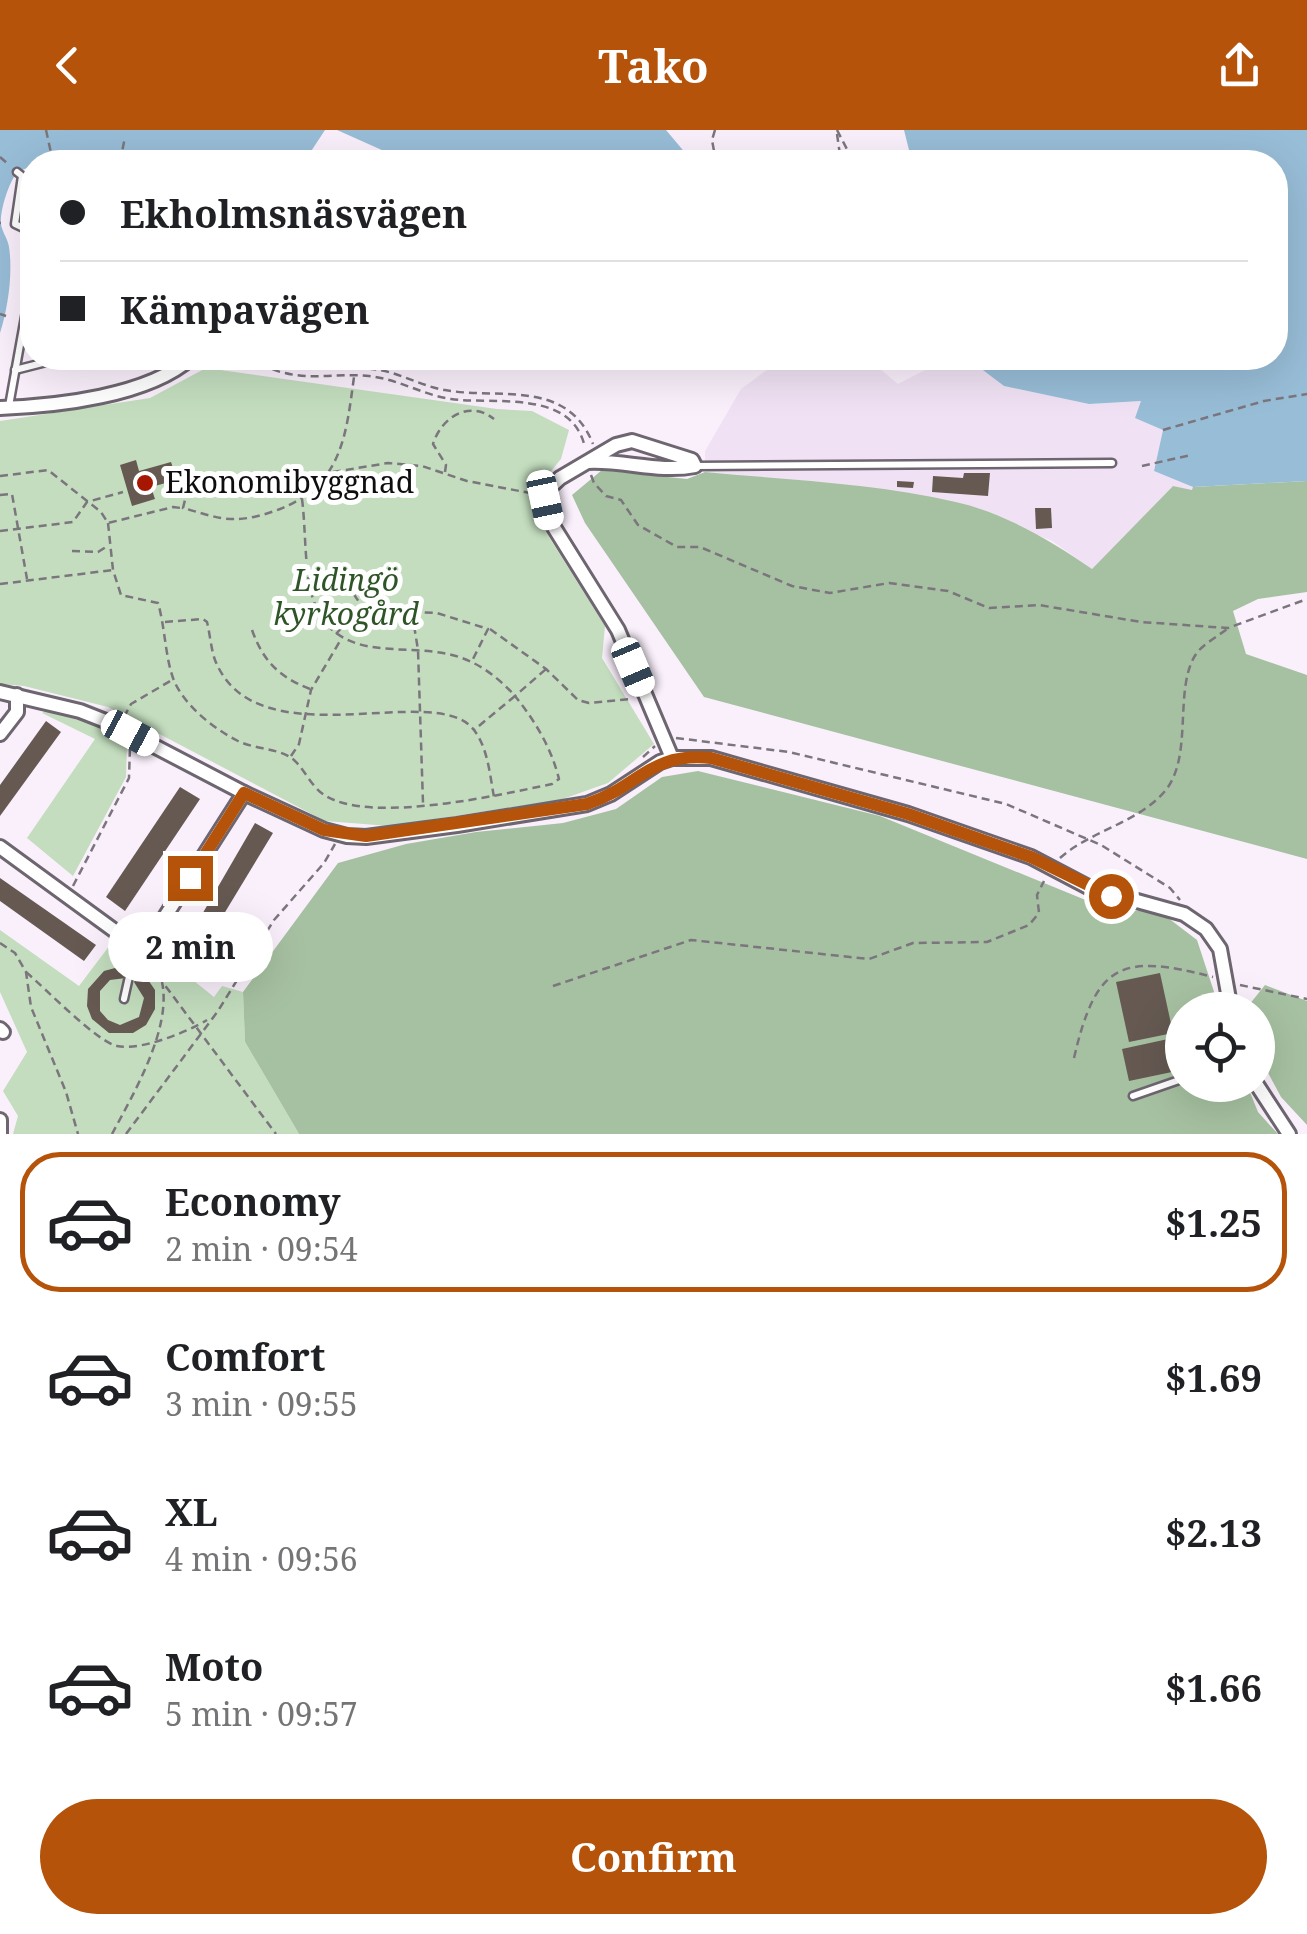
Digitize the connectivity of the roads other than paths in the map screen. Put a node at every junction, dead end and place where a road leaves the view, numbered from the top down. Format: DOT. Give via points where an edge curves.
graph roads {
  1 [pos="17,172"];
  2 [pos="20,174"];
  3 [pos="20,190"];
  4 [pos="20,226"];
  5 [pos="20,343"];
  6 [pos="20,369"];
  7 [pos="15,370"];
  8 [pos="175,370"];
  9 [pos="4,408"];
  10 [pos="591,459"];
  11 [pos="1112,463"];
  12 [pos="695,466"];
  13 [pos="0,692"];
  14 [pos="17,695"];
  15 [pos="0,734"];
  16 [pos="672,758"];
  17 [pos="244,793"];
  18 [pos="0,847"];
  19 [pos="143,942"];
  20 [pos="1229,992"];
  21 [pos="124,999"];
  22 [pos="1165,1085"];
  23 [pos="1134,1096"];
  24 [pos="1268,1102"];
  25 [pos="0,1120"];
  26 [pos="0,1133"];
  27 [pos="1290,1134"];
  1 -- 2 [label="lane"];
  3 -- 4 [label="lane"];
  5 -- 7 [label="lane"];
  6 -- 7 [label="lane"];
  7 -- 9 [label="lane"];
  8 -- 9 [label="street" via="144,386"];
  10 -- 12 [label="street"];
  10 -- 12 [label="street" via="632,442"];
  10 -- 16 [label="street" via="546,491 550,521 618,630"];
  11 -- 12 [label="lane"];
  13 -- 14 [label="street"];
  14 -- 15 [label="street" via="17,712"];
  14 -- 17 [label="street" via="80,711"];
  16 -- 17 [label="street" via="587,804 366,836 324,830"];
  16 -- 20 [label="street" via="711,758 890,809 1031,857 1090,888 1184,914 1220,949"];
  17 -- 19 [label="street"];
  18 -- 19 [label="street"];
  19 -- 21 [label="lane"];
  22 -- 23 [label="lane"];
  24 -- 27 [label="street"];
  25 -- 26 [label="street"];
}
